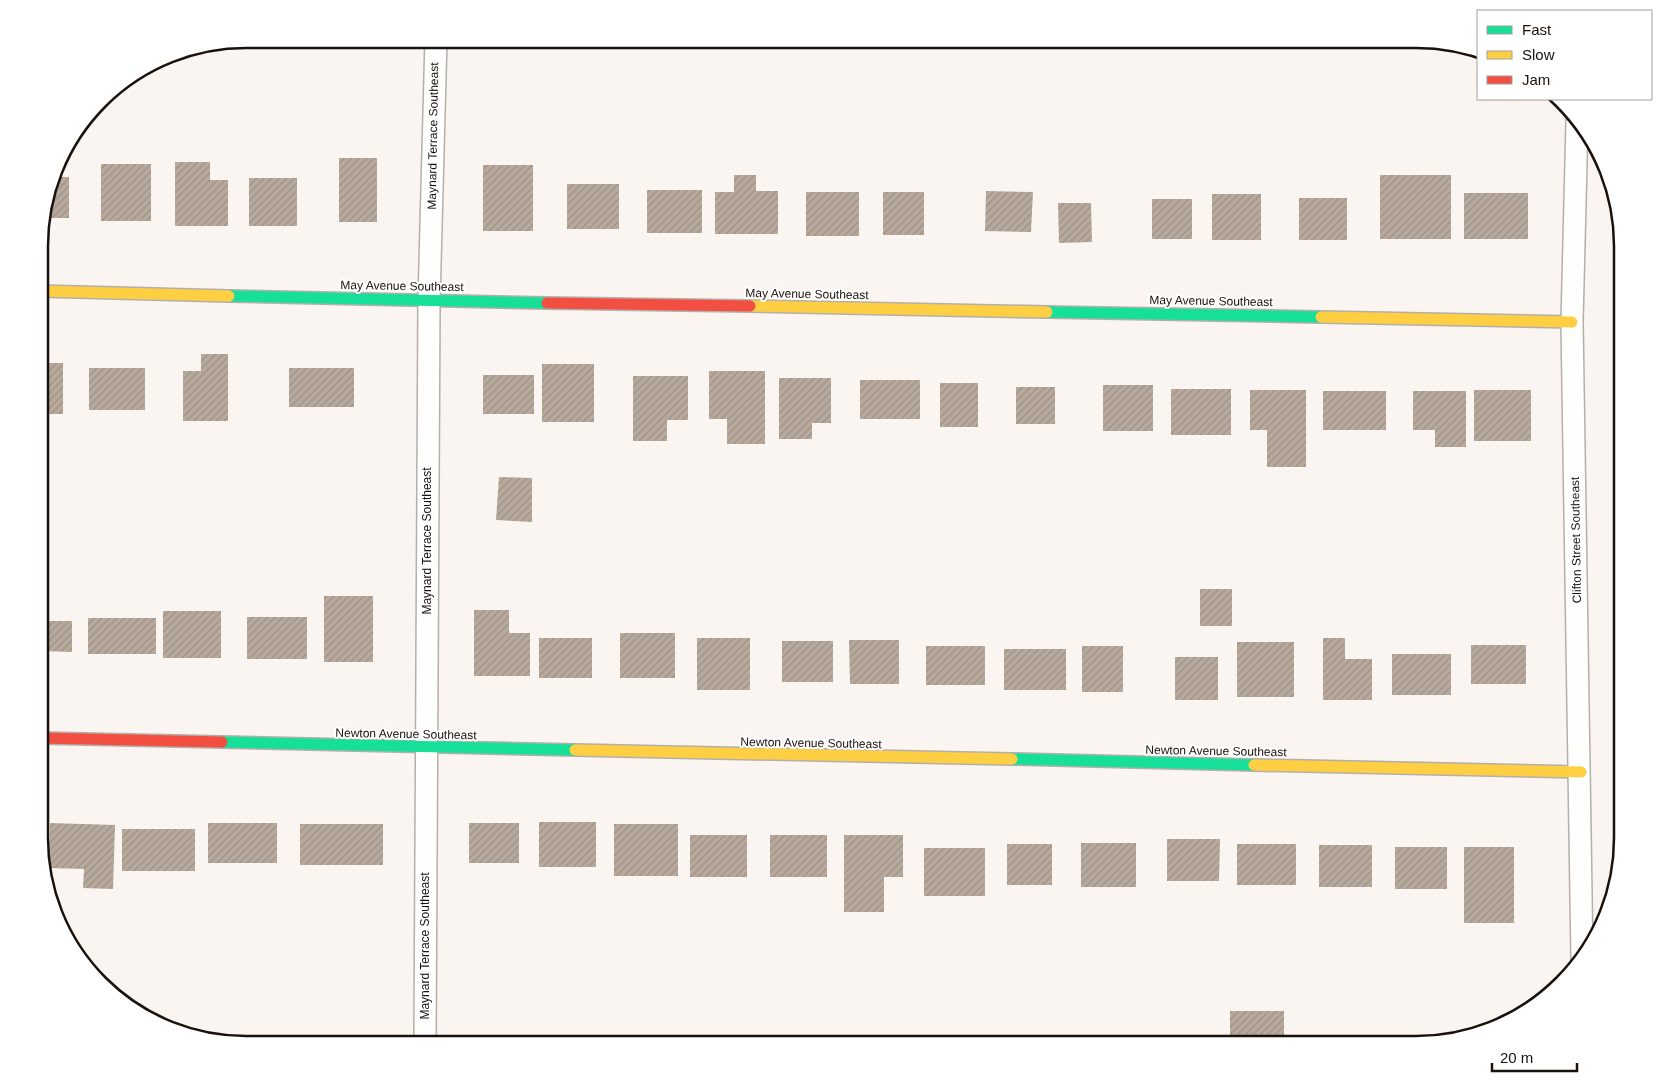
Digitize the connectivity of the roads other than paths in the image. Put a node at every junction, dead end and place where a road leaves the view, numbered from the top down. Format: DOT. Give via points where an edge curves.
graph roads {
  1 [pos="436,48"];
  2 [pos="1577,129"];
  3 [pos="48,291"];
  4 [pos="429,301"];
  5 [pos="1572,322"];
  6 [pos="48,738"];
  7 [pos="425,748"];
  8 [pos="1581,772"];
  9 [pos="1582,947"];
  10 [pos="425,1036"];
  1 -- 4 [label="street, Maynard Terrace Southeast"];
  2 -- 5 [label="street, Clifton Street Southeast"];
  3 -- 4 [label="street, May Avenue Southeast"];
  4 -- 5 [label="street, May Avenue Southeast"];
  4 -- 7 [label="street, Maynard Terrace Southeast"];
  5 -- 8 [label="street, Clifton Street Southeast"];
  6 -- 7 [label="street, Newton Avenue Southeast"];
  7 -- 8 [label="street, Newton Avenue Southeast"];
  7 -- 10 [label="street, Maynard Terrace Southeast"];
  8 -- 9 [label="street, Clifton Street Southeast"];
}
